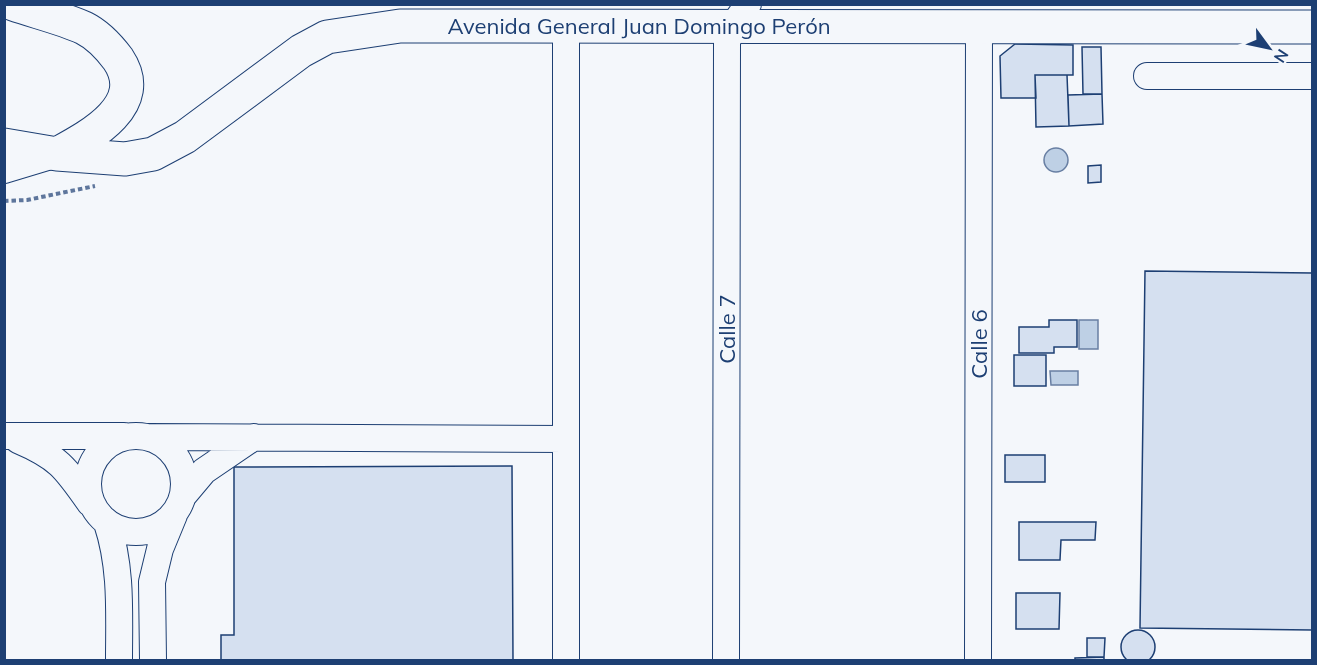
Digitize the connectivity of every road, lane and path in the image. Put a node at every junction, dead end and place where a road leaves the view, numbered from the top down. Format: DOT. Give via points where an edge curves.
graph roads {
  1 [pos="13,4"];
  2 [pos="741,15"];
  3 [pos="1103,15"];
  4 [pos="566,24"];
  5 [pos="979,27"];
  6 [pos="1312,27"];
  7 [pos="1147,76"];
  8 [pos="1312,76"];
  9 [pos="4,145"];
  10 [pos="57,154"];
  11 [pos="4,170"];
  12 [pos="103,184"];
  13 [pos="4,201"];
  14 [pos="7,436"];
  15 [pos="140,437"];
  16 [pos="255,437"];
  17 [pos="566,439"];
  18 [pos="180,503"];
  19 [pos="101,518"];
  20 [pos="119,660"];
  21 [pos="153,660"];
  22 [pos="566,660"];
  23 [pos="726,660"];
  24 [pos="978,660"];
  1 -- 10 [label="main road" via="84,28 112,51 125,77 123,102 112,118"];
  2 -- 4 [label="main road, Avenida General Juan Domingo Perón"];
  2 -- 5 [label="main road, Avenida General Juan Domingo Perón"];
  2 -- 23 [label="street, Calle 7" via="727,42"];
  3 -- 5 [label="main road, Avenida General Juan Domingo Perón"];
  3 -- 6 [label="main road, Avenida General Juan Domingo Perón"];
  4 -- 10 [label="main road, Avenida General Juan Domingo Perón" via="400,26 327,36 185,137 153,154 125,159"];
  4 -- 17 [label="street"];
  5 -- 24 [label="street, Calle 6"];
  7 -- 8 [label="street"];
  9 -- 10 [label="main road, Avenida General Juan Domingo Perón"];
  10 -- 11 [label="street"];
  12 -- 13 [label="path"];
  14 -- 15 [label="street"];
  14 -- 19 [label="street" via="48,453 67,468"];
  15 -- 16 [label="street"];
  15 -- 18 [label="street" via="162,443 173,453 183,474"];
  15 -- 19 [label="street" via="116,440 92,463 89,496"];
  16 -- 17 [label="street"];
  16 -- 18 [label="street" via="204,471"];
  17 -- 22 [label="street"];
  18 -- 19 [label="street" via="167,522 139,533 122,531"];
  18 -- 21 [label="street" via="160,549 152,582"];
  19 -- 20 [label="street" via="117,552"];
}
